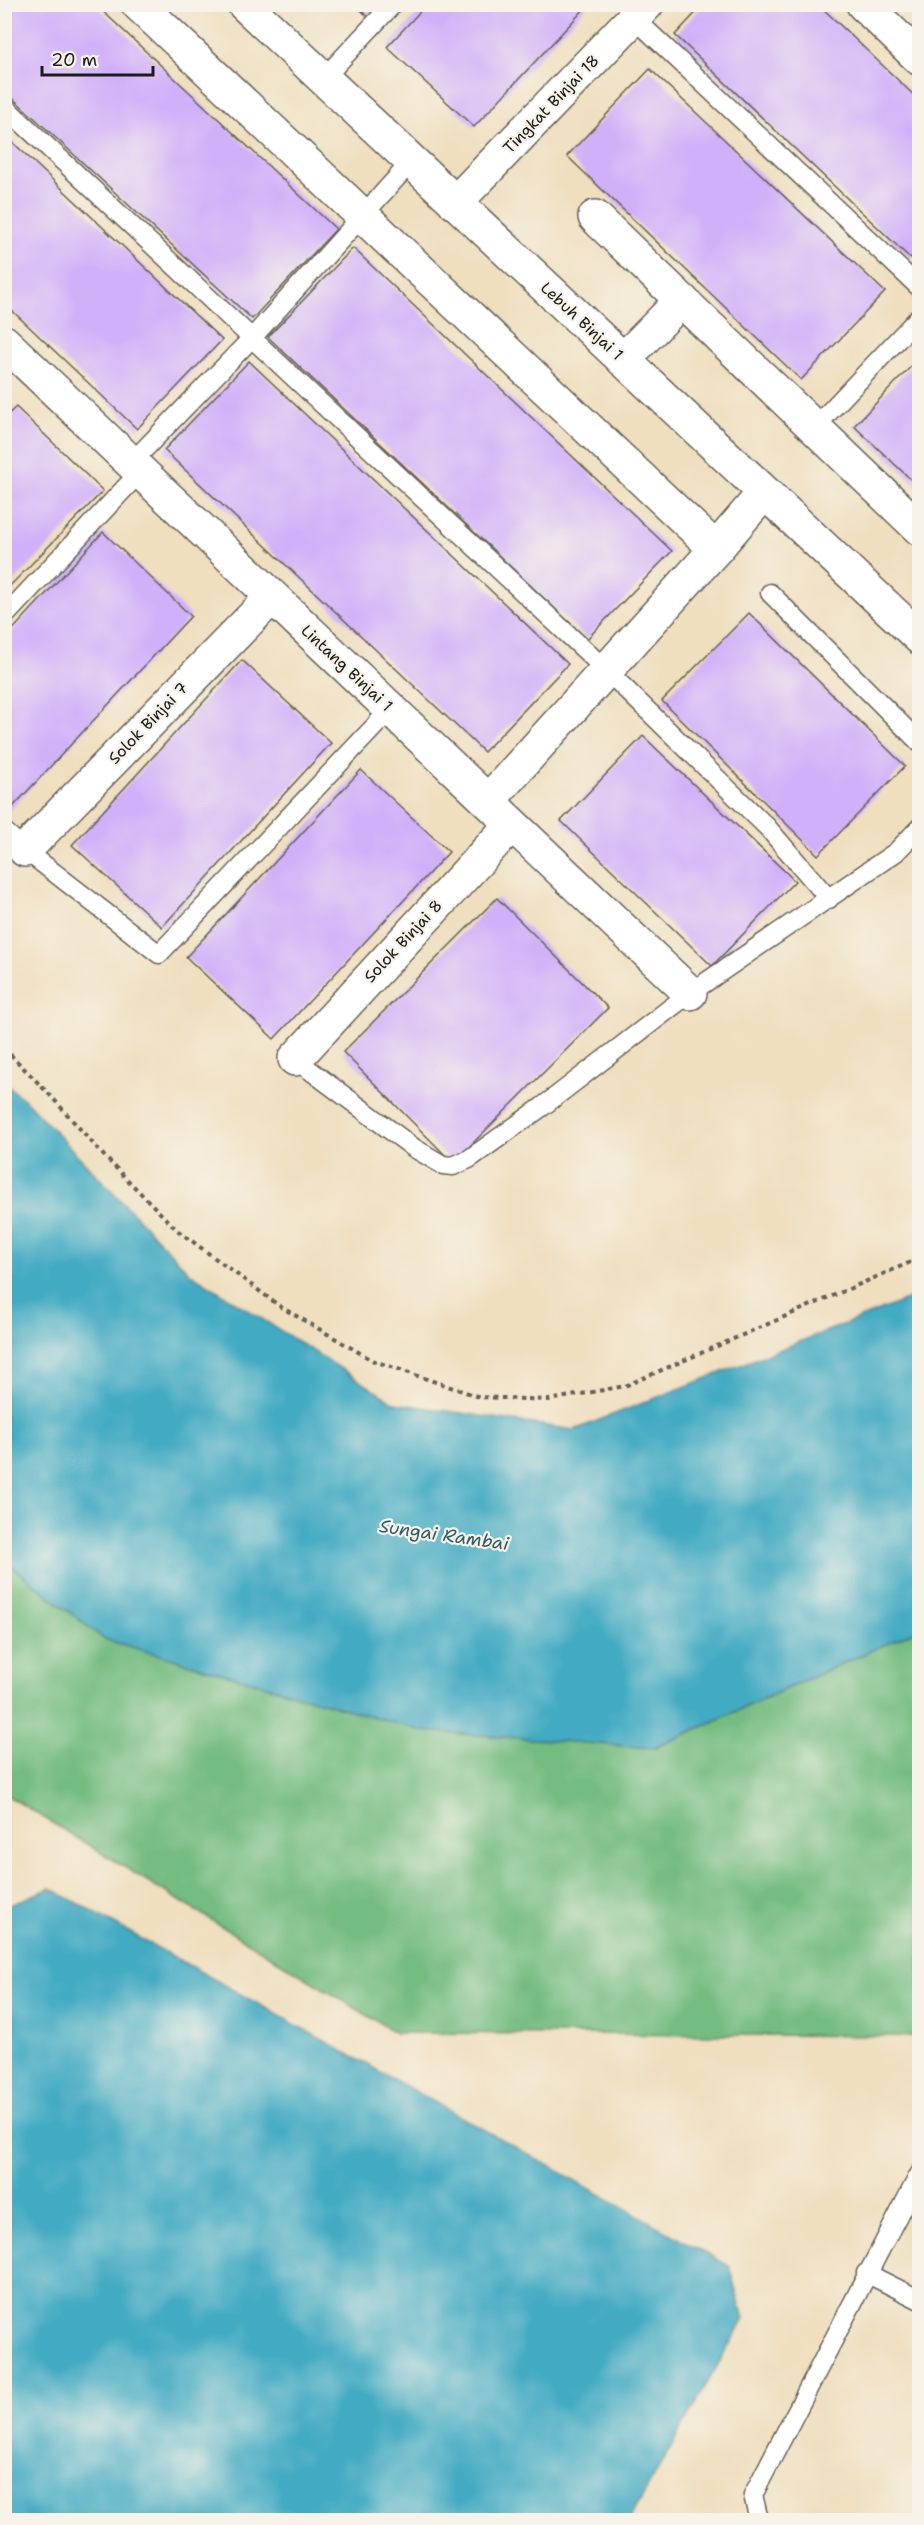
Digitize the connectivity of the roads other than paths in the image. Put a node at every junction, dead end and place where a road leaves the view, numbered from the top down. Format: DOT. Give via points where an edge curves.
graph roads {
  1 [pos="138,4"];
  2 [pos="244,4"];
  3 [pos="393,4"];
  4 [pos="863,4"];
  5 [pos="640,11"];
  6 [pos="920,59"];
  7 [pos="323,79"];
  8 [pos="4,106"];
  9 [pos="411,162"];
  10 [pos="454,203"];
  11 [pos="363,216"];
  12 [pos="595,217"];
  13 [pos="920,288"];
  14 [pos="682,300"];
  15 [pos="920,316"];
  16 [pos="251,339"];
  17 [pos="11,360"];
  18 [pos="622,360"];
  19 [pos="814,428"];
  20 [pos="136,468"];
  21 [pos="763,494"];
  22 [pos="920,529"];
  23 [pos="716,549"];
  24 [pos="770,593"];
  25 [pos="272,597"];
  26 [pos="4,616"];
  27 [pos="920,638"];
  28 [pos="606,670"];
  29 [pos="391,709"];
  30 [pos="920,743"];
  31 [pos="488,801"];
  32 [pos="512,824"];
  33 [pos="920,827"];
  34 [pos="15,840"];
  35 [pos="829,899"];
  36 [pos="690,993"];
  37 [pos="295,1059"];
  38 [pos="920,2173"];
  39 [pos="866,2273"];
  40 [pos="920,2300"];
  41 [pos="759,2520"];
  1 -- 11 [label="street"];
  2 -- 7 [label="street, Lebuh Binjai 1"];
  3 -- 7 [label="lane"];
  4 -- 6 [label="street"];
  5 -- 10 [label="street, Tingkat Binjai 18"];
  5 -- 13 [label="lane"];
  7 -- 9 [label="street, Lebuh Binjai 1"];
  8 -- 16 [label="lane"];
  9 -- 10 [label="street, Lebuh Binjai 1"];
  9 -- 11 [label="lane"];
  10 -- 18 [label="street, Lebuh Binjai 1"];
  11 -- 16 [label="lane"];
  11 -- 23 [label="street"];
  12 -- 14 [label="street"];
  14 -- 18 [label="street"];
  14 -- 19 [label="street"];
  15 -- 19 [label="lane"];
  16 -- 20 [label="lane"];
  16 -- 28 [label="lane"];
  17 -- 20 [label="street, Lintang Binjai 1"];
  18 -- 21 [label="street, Lebuh Binjai 1"];
  19 -- 22 [label="street"];
  20 -- 25 [label="street, Lintang Binjai 1"];
  20 -- 26 [label="lane"];
  21 -- 23 [label="street"];
  21 -- 27 [label="street, Lebuh Binjai 1"];
  23 -- 28 [label="street"];
  24 -- 30 [label="lane"];
  25 -- 29 [label="street, Lintang Binjai 1"];
  25 -- 34 [label="street, Solok Binjai 7"];
  28 -- 31 [label="street"];
  28 -- 35 [label="lane" via="767,827"];
  29 -- 31 [label="street, Lintang Binjai 1"];
  29 -- 34 [label="lane" via="159,954"];
  31 -- 32 [label="street, Lintang Binjai 1"];
  32 -- 36 [label="street, Lintang Binjai 1"];
  32 -- 37 [label="street, Solok Binjai 8"];
  33 -- 35 [label="lane" via="896,852"];
  35 -- 36 [label="lane"];
  36 -- 37 [label="lane" via="542,1107 469,1159 453,1166 443,1165 414,1148"];
  38 -- 39 [label="lane"];
  39 -- 40 [label="lane"];
  39 -- 41 [label="lane" via="753,2495"];
}
